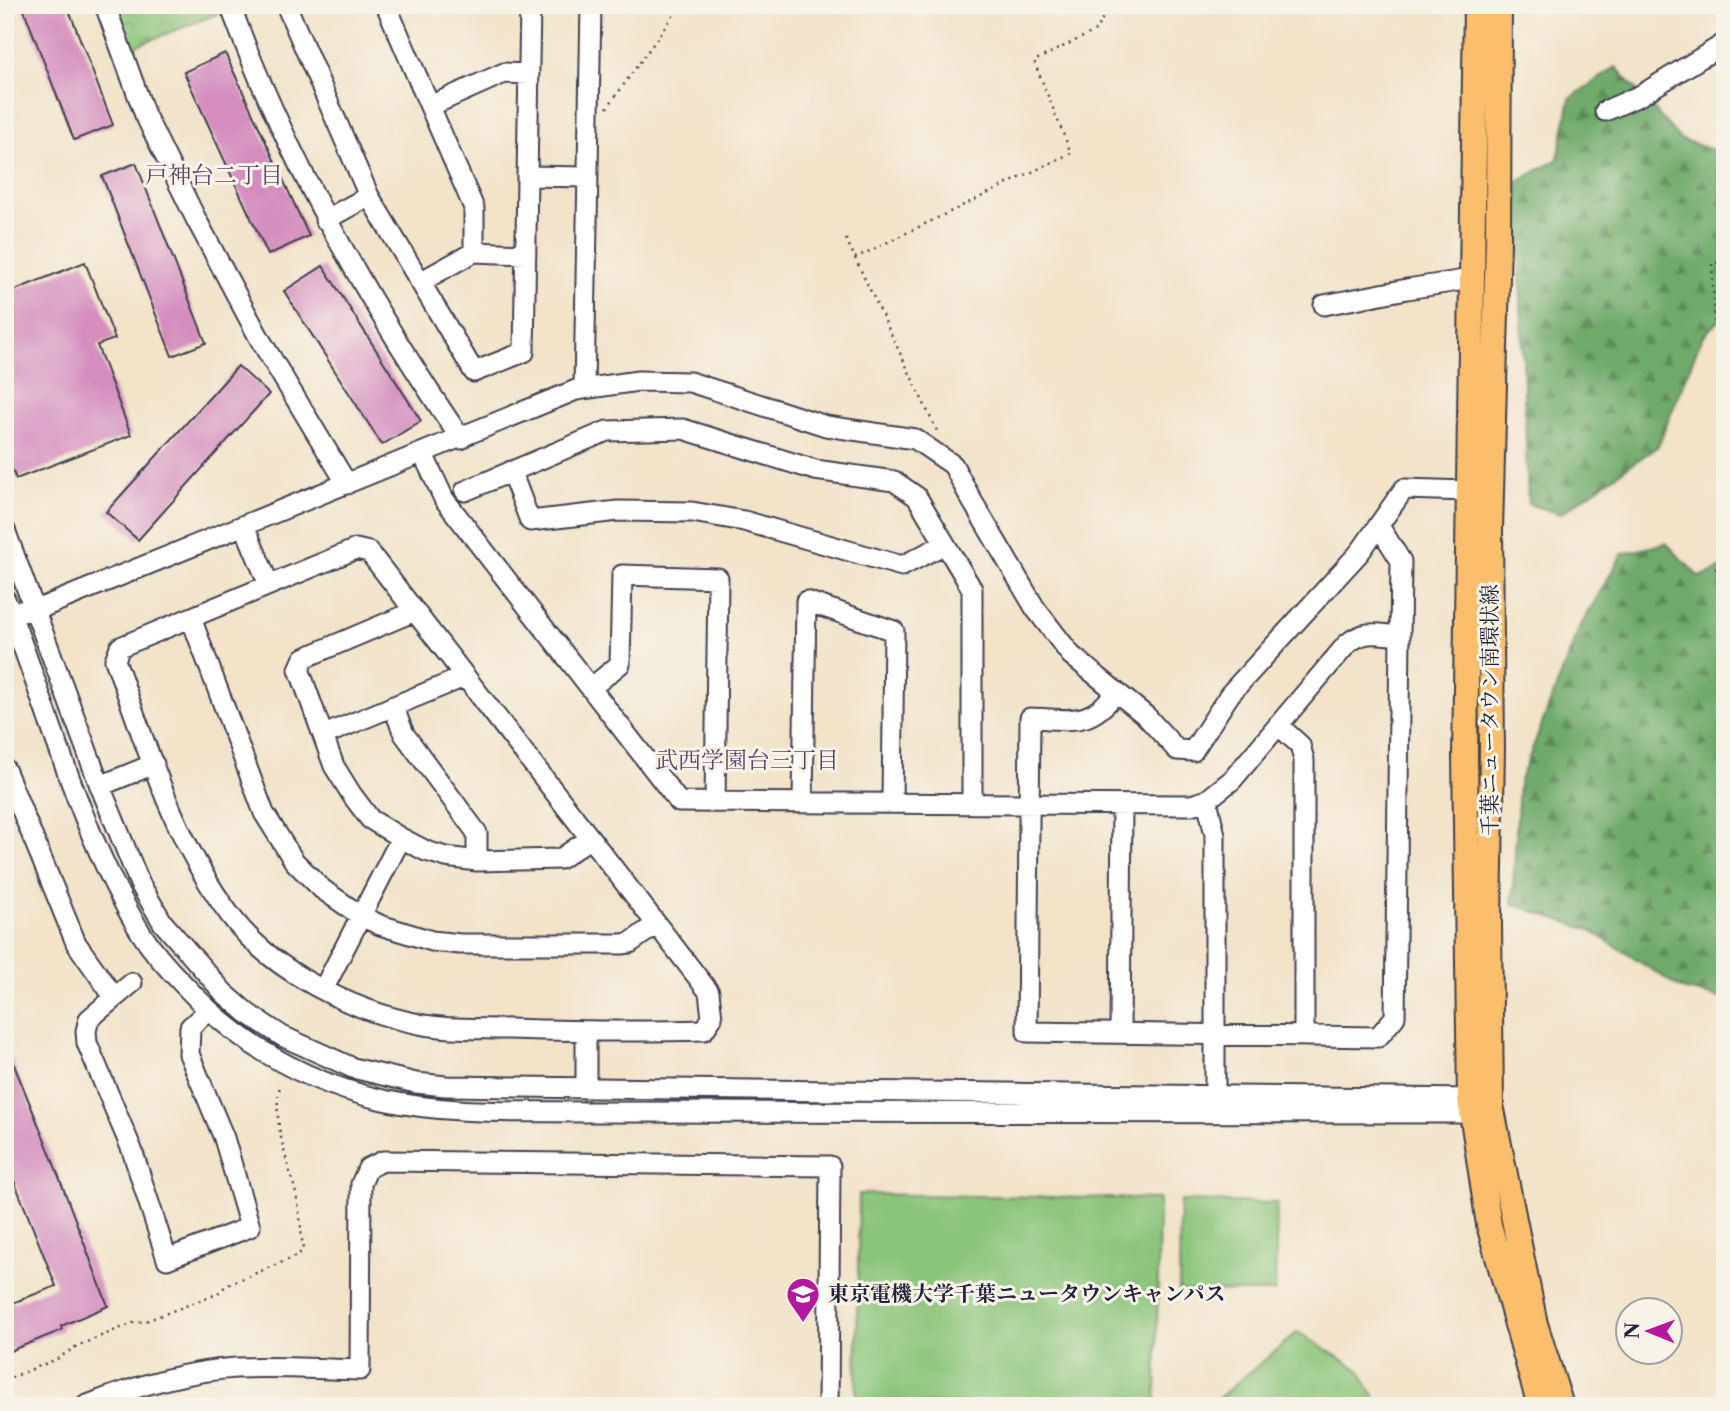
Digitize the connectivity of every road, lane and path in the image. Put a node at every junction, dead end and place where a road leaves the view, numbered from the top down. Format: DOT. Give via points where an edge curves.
graph roads {
  1 [pos="105,5"];
  2 [pos="286,5"];
  3 [pos="386,5"];
  4 [pos="530,5"];
  5 [pos="591,5"];
  6 [pos="681,5"];
  7 [pos="1110,5"];
  8 [pos="1476,5"];
  9 [pos="1499,5"];
  10 [pos="233,6"];
  11 [pos="1725,43"];
  12 [pos="529,74"];
  13 [pos="430,106"];
  14 [pos="1605,111"];
  15 [pos="589,134"];
  16 [pos="527,176"];
  17 [pos="588,177"];
  18 [pos="369,196"];
  19 [pos="325,220"];
  20 [pos="846,239"];
  21 [pos="474,252"];
  22 [pos="526,254"];
  23 [pos="855,258"];
  24 [pos="1725,262"];
  25 [pos="1471,279"];
  26 [pos="420,282"];
  27 [pos="1324,305"];
  28 [pos="1725,381"];
  29 [pos="584,388"];
  30 [pos="461,439"];
  31 [pos="424,454"];
  32 [pos="953,466"];
  33 [pos="511,471"];
  34 [pos="347,484"];
  35 [pos="465,491"];
  36 [pos="1468,491"];
  37 [pos="244,525"];
  38 [pos="1378,526"];
  39 [pos="5,530"];
  40 [pos="945,544"];
  41 [pos="1725,566"];
  42 [pos="1715,569"];
  43 [pos="268,585"];
  44 [pos="7,607"];
  45 [pos="36,610"];
  46 [pos="415,611"];
  47 [pos="191,618"];
  48 [pos="11,634"];
  49 [pos="1400,636"];
  50 [pos="464,677"];
  51 [pos="591,688"];
  52 [pos="1116,692"];
  53 [pos="393,706"];
  54 [pos="1278,726"];
  55 [pos="324,735"];
  56 [pos="154,764"];
  57 [pos="5,769"];
  58 [pos="100,786"];
  59 [pos="1207,800"];
  60 [pos="715,802"];
  61 [pos="803,803"];
  62 [pos="892,803"];
  63 [pos="972,804"];
  64 [pos="1029,804"];
  65 [pos="1122,805"];
  66 [pos="401,838"];
  67 [pos="589,839"];
  68 [pos="477,861"];
  69 [pos="361,916"];
  70 [pos="654,925"];
  71 [pos="132,984"];
  72 [pos="323,990"];
  73 [pos="114,997"];
  74 [pos="208,1011"];
  75 [pos="586,1031"];
  76 [pos="1120,1033"];
  77 [pos="1215,1035"];
  78 [pos="1304,1036"];
  79 [pos="586,1089"];
  80 [pos="1215,1104"];
  81 [pos="1477,1106"];
  82 [pos="85,1406"];
  83 [pos="828,1406"];
  84 [pos="1540,1406"];
  85 [pos="1561,1406"];
  1 -- 34 [label="street" via="145,115 197,219 261,341"];
  2 -- 18 [label="street"];
  3 -- 13 [label="street"];
  4 -- 12 [label="street"];
  5 -- 15 [label="street"];
  6 -- 15 [label="path"];
  7 -- 23 [label="path" via="1094,31 1034,61 1071,153"];
  8 -- 25 [label="main road, 千葉ニュータウン南環状線"];
  9 -- 81 [label="main road, 千葉ニュータウン南環状線" via="1489,923"];
  10 -- 19 [label="street" via="262,86"];
  11 -- 14 [label="street" via="1641,95"];
  12 -- 13 [label="street" via="503,73"];
  12 -- 16 [label="street"];
  13 -- 21 [label="street" via="474,208"];
  15 -- 17 [label="street"];
  16 -- 17 [label="street"];
  16 -- 22 [label="street"];
  17 -- 29 [label="street"];
  18 -- 19 [label="street"];
  18 -- 26 [label="street"];
  19 -- 30 [label="street"];
  20 -- 23 [label="path"];
  21 -- 22 [label="street"];
  21 -- 26 [label="street"];
  22 -- 26 [label="street" via="524,352 474,372"];
  23 -- 32 [label="path"];
  24 -- 28 [label="path" via="1712,263 1716,349"];
  25 -- 27 [label="street"];
  25 -- 36 [label="main road, 千葉ニュータウン南環状線"];
  29 -- 30 [label="street"];
  29 -- 32 [label="street" via="690,382 827,426 915,439"];
  30 -- 31 [label="street"];
  31 -- 34 [label="street"];
  31 -- 51 [label="street" via="444,499"];
  32 -- 52 [label="street" via="1035,608 1071,655"];
  33 -- 35 [label="street"];
  33 -- 40 [label="street" via="607,432 683,429 816,470 894,481 917,497"];
  33 -- 40 [label="street" via="530,521 618,511 692,512 744,521 902,566"];
  34 -- 37 [label="street"];
  36 -- 38 [label="street" via="1404,489"];
  36 -- 81 [label="main road, 千葉ニュータウン南環状線" via="1465,756"];
  37 -- 43 [label="street"];
  37 -- 45 [label="street"];
  38 -- 49 [label="street" via="1401,561"];
  38 -- 52 [label="street" via="1360,552 1230,694 1193,751 1177,750"];
  39 -- 45 [label="street"];
  40 -- 63 [label="street" via="972,589"];
  41 -- 42 [label="path"];
  43 -- 46 [label="street" via="356,549 369,552"];
  43 -- 47 [label="street"];
  44 -- 45 [label="street"];
  44 -- 48 [label="street"];
  45 -- 48 [label="street"];
  45 -- 58 [label="street"];
  46 -- 50 [label="street"];
  46 -- 55 [label="street" via="304,658 299,668"];
  47 -- 56 [label="street" via="120,647 115,660"];
  47 -- 69 [label="street" via="264,813 293,861 322,889"];
  48 -- 74 [label="street" via="118,893 143,936"];
  49 -- 54 [label="street" via="1357,636"];
  49 -- 78 [label="street" via="1395,1017 1378,1037"];
  50 -- 53 [label="street"];
  50 -- 67 [label="street"];
  51 -- 60 [label="street" via="679,802"];
  51 -- 60 [label="street" via="620,664 622,575 718,578"];
  52 -- 64 [label="street" via="1103,709 1085,719 1030,718"];
  53 -- 55 [label="street"];
  53 -- 68 [label="street" via="404,734 477,833"];
  54 -- 59 [label="street" via="1233,780"];
  54 -- 78 [label="street" via="1300,745 1304,760"];
  55 -- 66 [label="street" via="334,766 352,795 370,818"];
  56 -- 58 [label="street"];
  56 -- 72 [label="street" via="186,842 231,917 259,946"];
  57 -- 73 [label="street" via="76,943"];
  58 -- 79 [label="street" via="140,884 163,923 224,993 282,1036 353,1068 416,1083"];
  59 -- 65 [label="street" via="1191,805"];
  59 -- 77 [label="street" via="1215,835"];
  60 -- 61 [label="street"];
  61 -- 62 [label="street"];
  61 -- 62 [label="street" via="806,601 894,631"];
  62 -- 63 [label="street"];
  63 -- 64 [label="street"];
  64 -- 65 [label="street"];
  64 -- 76 [label="street" via="1027,1032"];
  65 -- 76 [label="street"];
  66 -- 68 [label="street" via="426,851"];
  66 -- 69 [label="street"];
  67 -- 68 [label="street" via="560,859"];
  67 -- 70 [label="street"];
  69 -- 70 [label="street" via="432,941 460,944 622,944"];
  69 -- 72 [label="street"];
  70 -- 75 [label="street" via="709,992 712,1018 704,1030"];
  71 -- 73 [label="street"];
  72 -- 75 [label="street" via="348,1003 420,1024"];
  73 -- 74 [label="street" via="89,1018 87,1043 132,1150 167,1259 250,1227 224,1138 188,1054 190,1027"];
  74 -- 80 [label="street" via="273,1059 319,1081 386,1101 450,1110"];
  75 -- 79 [label="street"];
  76 -- 77 [label="street"];
  77 -- 78 [label="street"];
  77 -- 80 [label="street"];
  79 -- 80 [label="street"];
  80 -- 81 [label="street"];
  81 -- 84 [label="main road, 千葉ニュータウン南環状線" via="1489,1225"];
  81 -- 85 [label="main road, 千葉ニュータウン南環状線"];
  82 -- 83 [label="street" via="132,1387 236,1368 360,1370 361,1184 368,1168 383,1161 830,1166"];
}
